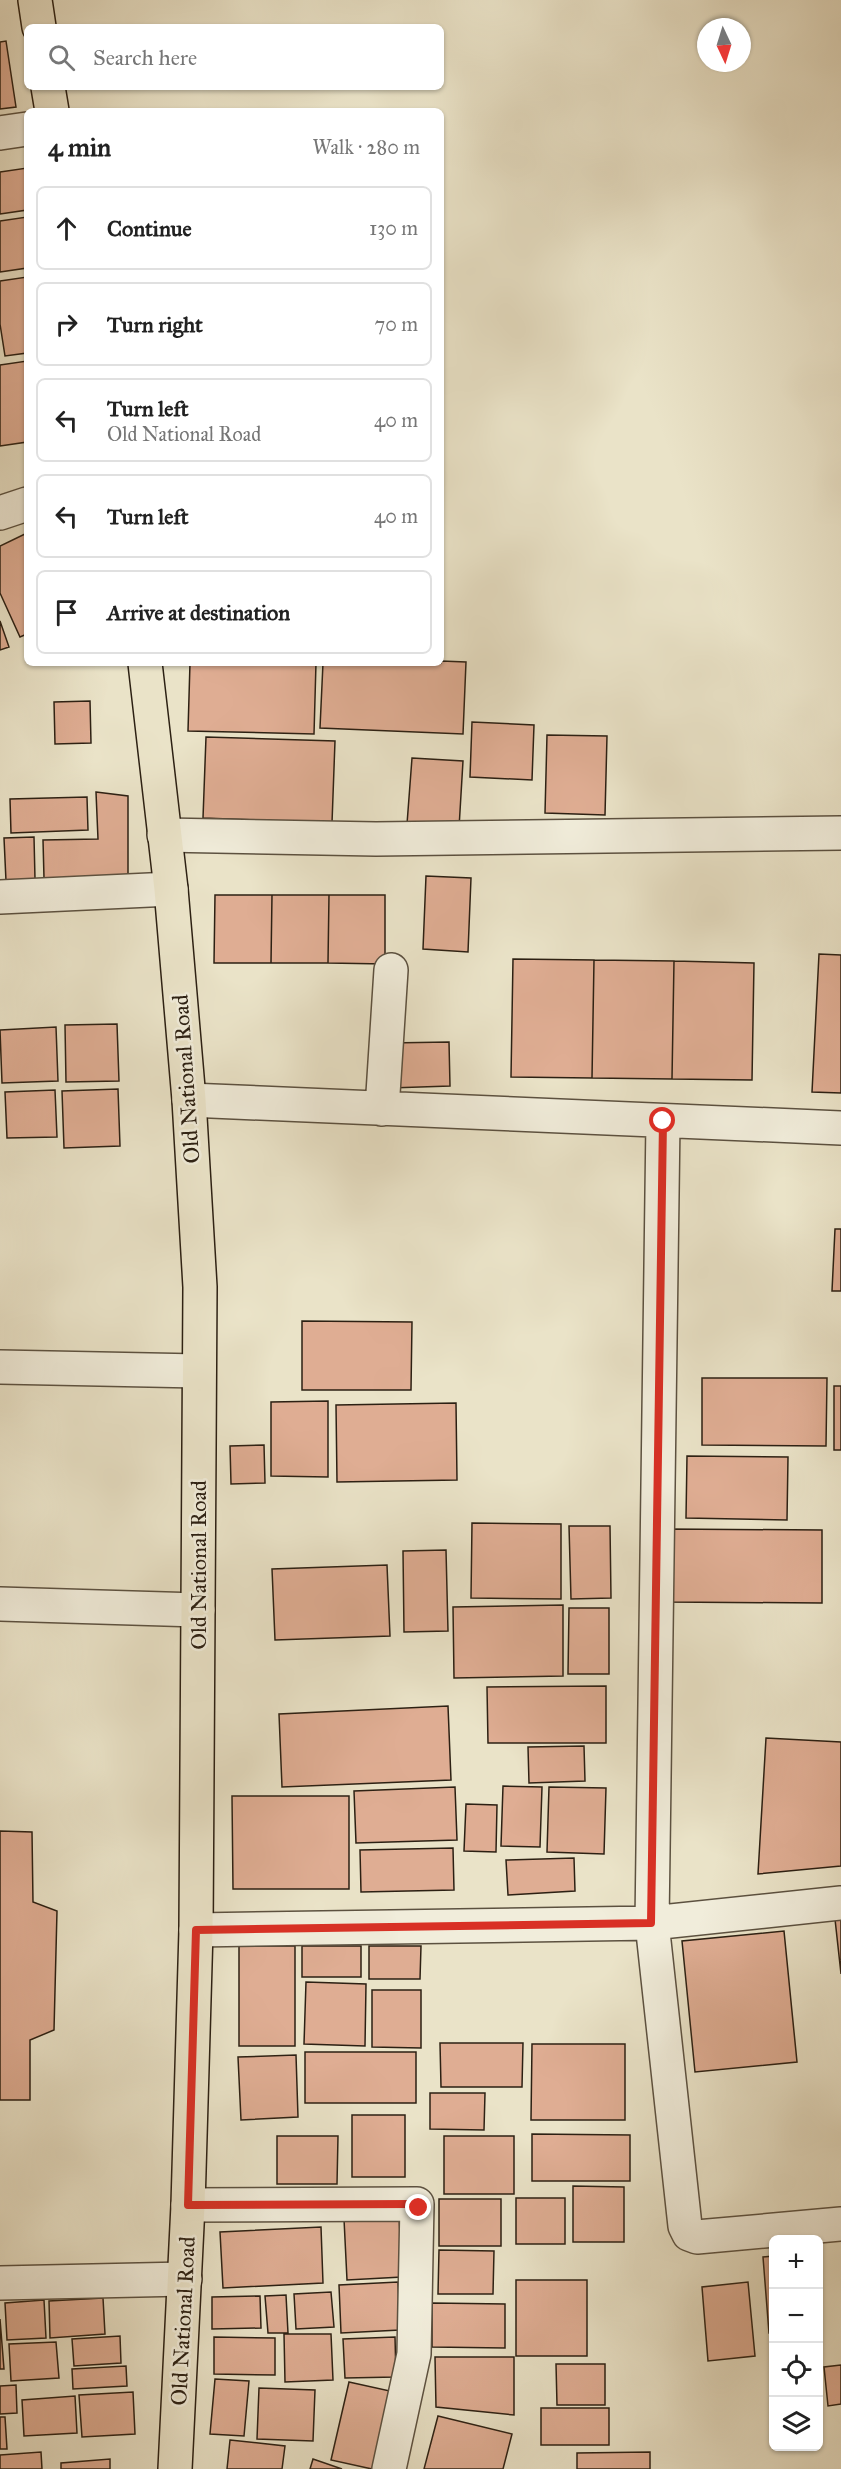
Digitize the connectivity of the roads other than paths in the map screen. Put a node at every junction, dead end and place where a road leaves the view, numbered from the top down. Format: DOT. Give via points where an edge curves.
graph roads {
  1 [pos="35,0"];
  2 [pos="39,24"];
  3 [pos="48,90"];
  4 [pos="52,108"];
  5 [pos="24,130"];
  6 [pos="0,134"];
  7 [pos="24,505"];
  8 [pos="0,513"];
  9 [pos="145,666"];
  10 [pos="841,833"];
  11 [pos="164,835"];
  12 [pos="171,889"];
  13 [pos="0,897"];
  14 [pos="391,970"];
  15 [pos="189,1100"];
  16 [pos="382,1109"];
  17 [pos="663,1121"];
  18 [pos="841,1128"];
  19 [pos="0,1367"];
  20 [pos="199,1371"];
  21 [pos="0,1604"];
  22 [pos="198,1610"];
  23 [pos="841,1903"];
  24 [pos="651,1923"];
  25 [pos="196,1930"];
  26 [pos="188,2205"];
  27 [pos="841,2224"];
  28 [pos="185,2279"];
  29 [pos="0,2283"];
  30 [pos="175,2469"];
  31 [pos="389,2469"];
  1 -- 2 [label="main road"];
  3 -- 4 [label="main road"];
  5 -- 6 [label="street"];
  7 -- 8 [label="street"];
  9 -- 11 [label="main road, Old National Road"];
  10 -- 11 [label="street" via="376,839"];
  11 -- 12 [label="main road, Old National Road"];
  12 -- 13 [label="street"];
  12 -- 15 [label="main road, Old National Road"];
  14 -- 16 [label="street"];
  15 -- 16 [label="street"];
  15 -- 20 [label="main road, Old National Road" via="200,1287"];
  16 -- 17 [label="street"];
  17 -- 18 [label="street"];
  17 -- 24 [label="street"];
  19 -- 20 [label="street"];
  20 -- 22 [label="main road, Old National Road"];
  21 -- 22 [label="street"];
  22 -- 25 [label="main road, Old National Road"];
  23 -- 24 [label="street"];
  24 -- 25 [label="street"];
  24 -- 27 [label="street" via="689,2234"];
  25 -- 26 [label="main road, Old National Road"];
  26 -- 28 [label="main road, Old National Road"];
  26 -- 31 [label="street" via="417,2204 414,2354"];
  28 -- 29 [label="street"];
  28 -- 30 [label="main road, Old National Road"];
}
